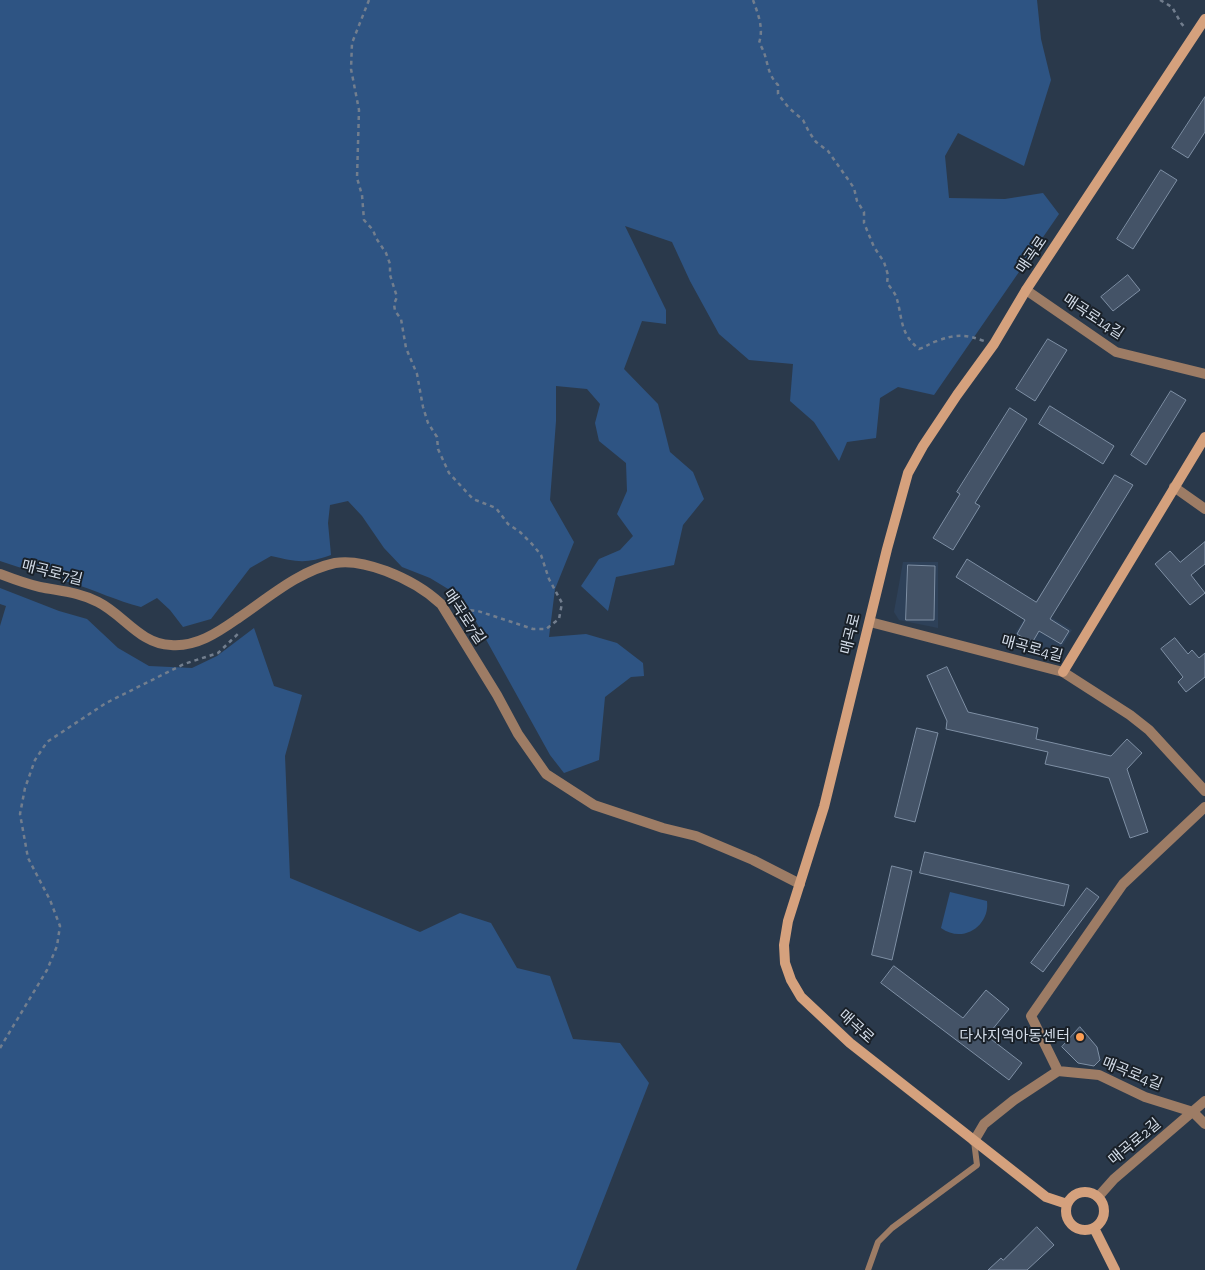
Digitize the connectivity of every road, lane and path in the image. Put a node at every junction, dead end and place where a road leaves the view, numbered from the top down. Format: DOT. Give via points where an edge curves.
graph roads {
  1 [pos="369,0"];
  2 [pos="753,0"];
  3 [pos="1160,0"];
  4 [pos="1205,19"];
  5 [pos="1193,35"];
  6 [pos="1026,290"];
  7 [pos="994,344"];
  8 [pos="1205,374"];
  9 [pos="1205,437"];
  10 [pos="1174,487"];
  11 [pos="1205,509"];
  12 [pos="0,574"];
  13 [pos="443,607"];
  14 [pos="239,618"];
  15 [pos="870,622"];
  16 [pos="1063,672"];
  17 [pos="1205,791"];
  18 [pos="1205,807"];
  19 [pos="800,884"];
  20 [pos="0,1048"];
  21 [pos="1058,1071"];
  22 [pos="1205,1101"];
  23 [pos="1193,1112"];
  24 [pos="1205,1124"];
  25 [pos="974,1141"];
  26 [pos="1098,1198"];
  27 [pos="1067,1204"];
  28 [pos="1094,1228"];
  29 [pos="868,1270"];
  30 [pos="1115,1270"];
  1 -- 13 [label="path" via="352,43 351,68 359,110 357,178 364,220 373,230 390,264 397,297 395,311 401,319 428,423 437,437 438,449 449,473 473,498 496,508 508,524 532,544 541,556 562,603 559,619 546,629 533,629 478,611"];
  2 -- 7 [label="path" via="761,26 759,43 764,49 770,78 778,85 778,94 803,120 808,132 828,151 854,188 864,212 864,223 884,262 887,283 895,294 902,327 911,343 919,349 955,335"];
  3 -- 5 [label="path" via="1172,7"];
  4 -- 5 [label="street, 매곡로"];
  5 -- 6 [label="street, 매곡로"];
  6 -- 7 [label="street, 매곡로"];
  6 -- 8 [label="street, 매곡로14길" via="1116,352"];
  7 -- 15 [label="street, 매곡로" via="908,473"];
  9 -- 10 [label="street"];
  10 -- 11 [label="street"];
  10 -- 16 [label="street"];
  12 -- 14 [label="street, 매곡로7길" via="24,583 79,594 108,607 147,639 170,646 205,639"];
  13 -- 14 [label="street, 매곡로7길" via="428,592 403,578 356,562 336,563 288,584"];
  13 -- 19 [label="street, 매곡로7길" via="518,734 546,774 594,805 696,836"];
  14 -- 20 [label="path" via="245,627 218,653 184,664 106,704 47,742 35,760 20,814 28,858 60,926 57,946 47,970"];
  15 -- 16 [label="street, 매곡로4길"];
  15 -- 19 [label="street, 매곡로" via="824,807"];
  16 -- 17 [label="street, 매곡로4길" via="1149,730"];
  18 -- 21 [label="street" via="1123,884 1031,1016"];
  19 -- 25 [label="street, 매곡로" via="784,945 785,963 802,997 850,1043"];
  21 -- 23 [label="street, 매곡로4길" via="1099,1075 1144,1097"];
  21 -- 25 [label="street" via="984,1124"];
  22 -- 23 [label="street, 매곡로2길"];
  23 -- 24 [label="street"];
  23 -- 26 [label="street, 매곡로2길" via="1114,1179"];
  25 -- 27 [label="street, 매곡로" via="1046,1197"];
  25 -- 29 [label="lane" via="977,1165 892,1228 878,1242"];
  26 -- 27 [label="street" via="1081,1193"];
  26 -- 28 [label="street" via="1104,1214"];
  27 -- 28 [label="street" via="1070,1223 1081,1230"];
  28 -- 30 [label="street"];
}
